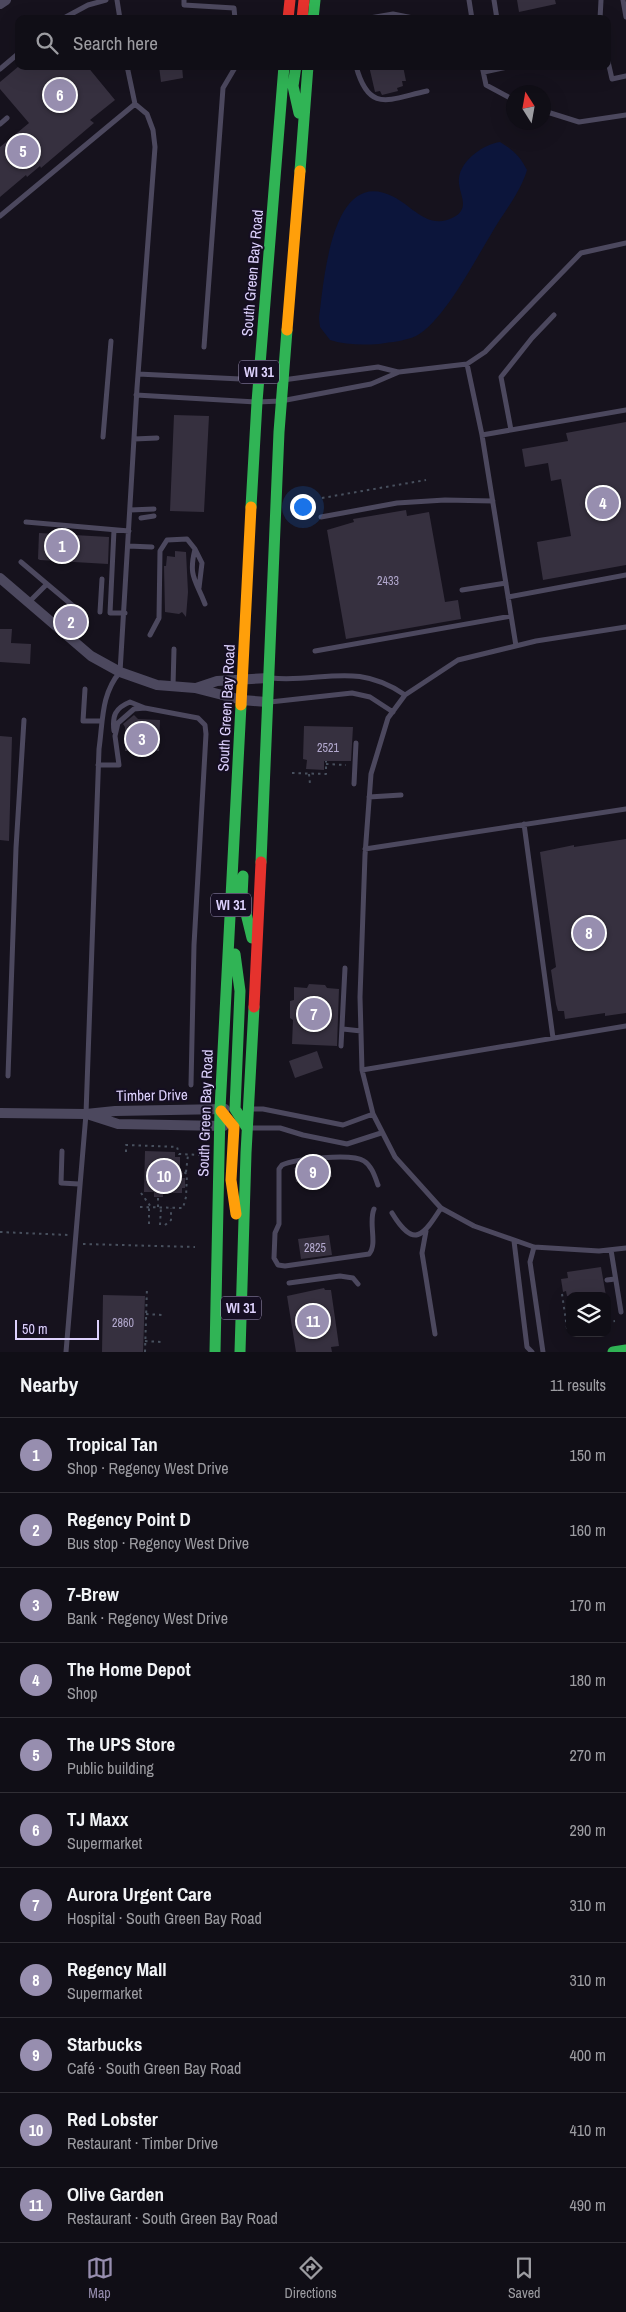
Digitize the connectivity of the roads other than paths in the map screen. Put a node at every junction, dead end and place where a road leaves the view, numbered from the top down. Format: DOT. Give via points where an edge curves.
graph roads {
  1 [pos="6,0"];
  2 [pos="106,0"];
  3 [pos="117,0"];
  4 [pos="184,0"];
  5 [pos="290,0"];
  6 [pos="304,0"];
  7 [pos="315,0"];
  8 [pos="469,0"];
  9 [pos="494,0"];
  10 [pos="601,0"];
  11 [pos="623,0"];
  12 [pos="0,4"];
  13 [pos="70,15"];
  14 [pos="119,15"];
  15 [pos="235,15"];
  16 [pos="288,15"];
  17 [pos="302,15"];
  18 [pos="314,15"];
  19 [pos="387,15"];
  20 [pos="410,15"];
  21 [pos="471,15"];
  22 [pos="496,15"];
  23 [pos="600,15"];
  24 [pos="626,16"];
  25 [pos="15,57"];
  26 [pos="0,69"];
  27 [pos="128,70"];
  28 [pos="234,70"];
  29 [pos="284,70"];
  30 [pos="295,70"];
  31 [pos="308,70"];
  32 [pos="358,70"];
  33 [pos="483,70"];
  34 [pos="610,70"];
  35 [pos="626,76"];
  36 [pos="427,91"];
  37 [pos="506,96"];
  38 [pos="135,104"];
  39 [pos="551,113"];
  40 [pos="626,115"];
  41 [pos="7,118"];
  42 [pos="0,124"];
  43 [pos="302,130"];
  44 [pos="0,216"];
  45 [pos="272,217"];
  46 [pos="626,243"];
  47 [pos="554,315"];
  48 [pos="111,341"];
  49 [pos="204,347"];
  50 [pos="467,364"];
  51 [pos="399,372"];
  52 [pos="138,374"];
  53 [pos="259,380"];
  54 [pos="278,380"];
  55 [pos="136,395"];
  56 [pos="281,401"];
  57 [pos="261,402"];
  58 [pos="626,410"];
  59 [pos="511,430"];
  60 [pos="482,435"];
  61 [pos="103,437"];
  62 [pos="157,438"];
  63 [pos="134,439"];
  64 [pos="493,501"];
  65 [pos="260,504"];
  66 [pos="130,510"];
  67 [pos="321,517"];
  68 [pos="141,518"];
  69 [pos="26,522"];
  70 [pos="114,530"];
  71 [pos="129,531"];
  72 [pos="275,532"];
  73 [pos="128,546"];
  74 [pos="152,547"];
  75 [pos="195,549"];
  76 [pos="21,562"];
  77 [pos="626,575"];
  78 [pos="0,578"];
  79 [pos="102,579"];
  80 [pos="506,583"];
  81 [pos="48,584"];
  82 [pos="199,588"];
  83 [pos="462,590"];
  84 [pos="508,597"];
  85 [pos="28,602"];
  86 [pos="205,604"];
  87 [pos="78,610"];
  88 [pos="100,612"];
  89 [pos="124,613"];
  90 [pos="511,616"];
  91 [pos="626,627"];
  92 [pos="150,636"];
  93 [pos="516,646"];
  94 [pos="174,649"];
  95 [pos="315,651"];
  96 [pos="120,672"];
  97 [pos="268,678"];
  98 [pos="247,679"];
  99 [pos="174,687"];
  100 [pos="195,688"];
  101 [pos="85,689"];
  102 [pos="405,695"];
  103 [pos="245,701"];
  104 [pos="268,702"];
  105 [pos="146,708"];
  106 [pos="393,712"];
  107 [pos="24,720"];
  108 [pos="102,721"];
  109 [pos="115,736"];
  110 [pos="356,743"];
  111 [pos="98,765"];
  112 [pos="354,784"];
  113 [pos="402,795"];
  114 [pos="369,797"];
  115 [pos="626,809"];
  116 [pos="524,824"];
  117 [pos="365,849"];
  118 [pos="230,920"];
  119 [pos="256,958"];
  120 [pos="345,968"];
  121 [pos="626,1026"];
  122 [pos="343,1029"];
  123 [pos="361,1031"];
  124 [pos="553,1038"];
  125 [pos="341,1046"];
  126 [pos="362,1070"];
  127 [pos="8,1076"];
  128 [pos="191,1086"];
  129 [pos="220,1109"];
  130 [pos="235,1109"];
  131 [pos="248,1110"];
  132 [pos="0,1113"];
  133 [pos="86,1114"];
  134 [pos="373,1114"];
  135 [pos="220,1126"];
  136 [pos="234,1127"];
  137 [pos="247,1128"];
  138 [pos="381,1133"];
  139 [pos="62,1151"];
  140 [pos="79,1184"];
  141 [pos="378,1185"];
  142 [pos="441,1208"];
  143 [pos="374,1209"];
  144 [pos="392,1214"];
  145 [pos="426,1231"];
  146 [pos="514,1241"];
  147 [pos="534,1247"];
  148 [pos="626,1248"];
  149 [pos="611,1250"];
  150 [pos="242,1264"];
  151 [pos="615,1279"];
  152 [pos="607,1280"];
  153 [pos="290,1283"];
  154 [pos="358,1284"];
  155 [pos="216,1308"];
  156 [pos="621,1312"];
  157 [pos="435,1334"];
  158 [pos="626,1350"];
  159 [pos="66,1352"];
  160 [pos="206,1352"];
  161 [pos="215,1352"];
  162 [pos="240,1352"];
  163 [pos="532,1352"];
  164 [pos="543,1352"];
  165 [pos="613,1352"];
  1 -- 12 [label="street"];
  2 -- 13 [label="lane"];
  3 -- 14 [label="lane"];
  4 -- 15 [label="lane" via="184,4 234,8"];
  5 -- 16 [label="main road"];
  6 -- 17 [label="main road"];
  7 -- 18 [label="main road"];
  8 -- 21 [label="lane"];
  9 -- 22 [label="lane"];
  10 -- 23 [label="lane"];
  11 -- 24 [label="lane"];
  19 -- 20 [label="lane"];
  25 -- 26 [label="lane"];
  27 -- 38 [label="lane"];
  28 -- 49 [label="lane" via="222,95"];
  29 -- 45 [label="main road, South Green Bay Road / WI 31"];
  30 -- 43 [label="main road" via="293,86"];
  31 -- 43 [label="main road, WI 31"];
  32 -- 36 [label="lane" via="373,99 387,100"];
  33 -- 37 [label="lane" via="486,85"];
  34 -- 35 [label="lane" via="612,79"];
  38 -- 44 [label="lane"];
  38 -- 52 [label="lane" via="147,114 153,130 154,148"];
  39 -- 40 [label="lane" via="579,122"];
  41 -- 42 [label="lane"];
  43 -- 54 [label="main road, WI 31"];
  45 -- 53 [label="main road, South Green Bay Road / WI 31"];
  45 -- 54 [label="main road" via="276,275 269,361"];
  46 -- 50 [label="lane" via="581,253 485,352"];
  47 -- 59 [label="lane" via="501,377"];
  48 -- 61 [label="lane"];
  50 -- 51 [label="lane"];
  50 -- 60 [label="lane"];
  51 -- 54 [label="lane" via="378,367"];
  51 -- 56 [label="lane" via="371,384"];
  52 -- 53 [label="lane"];
  52 -- 55 [label="lane"];
  53 -- 54 [label="lane"];
  53 -- 57 [label="main road, South Green Bay Road"];
  54 -- 56 [label="main road, WI 31"];
  55 -- 57 [label="lane"];
  55 -- 63 [label="lane"];
  56 -- 57 [label="lane"];
  56 -- 72 [label="main road, WI 31"];
  57 -- 65 [label="main road, WI 31"];
  58 -- 59 [label="lane"];
  59 -- 60 [label="lane"];
  60 -- 64 [label="lane"];
  62 -- 63 [label="lane"];
  63 -- 66 [label="lane"];
  64 -- 67 [label="lane" via="397,503"];
  64 -- 80 [label="lane"];
  65 -- 72 [label="main road"];
  65 -- 98 [label="main road"];
  66 -- 68 [label="lane" via="154,513"];
  66 -- 71 [label="lane"];
  69 -- 70 [label="lane"];
  70 -- 71 [label="lane"];
  70 -- 89 [label="lane" via="110,613"];
  71 -- 73 [label="lane"];
  72 -- 97 [label="main road, WI 31"];
  73 -- 74 [label="lane"];
  73 -- 89 [label="lane"];
  75 -- 82 [label="lane" via="202,563"];
  75 -- 82 [label="lane" via="192,579"];
  75 -- 92 [label="lane" via="187,539 166,540 162,544 159,618"];
  76 -- 81 [label="lane"];
  77 -- 84 [label="lane"];
  78 -- 85 [label="street"];
  79 -- 88 [label="lane"];
  80 -- 83 [label="lane"];
  80 -- 84 [label="lane"];
  81 -- 85 [label="lane"];
  81 -- 87 [label="lane"];
  82 -- 86 [label="lane"];
  84 -- 90 [label="lane"];
  85 -- 96 [label="street" via="91,656"];
  89 -- 96 [label="lane"];
  90 -- 93 [label="lane"];
  90 -- 95 [label="lane"];
  91 -- 93 [label="lane"];
  93 -- 102 [label="lane" via="458,660"];
  94 -- 99 [label="lane"];
  96 -- 99 [label="street" via="142,681"];
  96 -- 108 [label="lane" via="106,694"];
  97 -- 98 [label="street"];
  97 -- 102 [label="lane" via="291,680 344,674 383,682"];
  97 -- 104 [label="main road, WI 31"];
  98 -- 100 [label="street" via="217,681"];
  98 -- 103 [label="main road"];
  98 -- 104 [label="main road"];
  99 -- 100 [label="street"];
  100 -- 103 [label="street"];
  101 -- 108 [label="lane" via="83,721"];
  102 -- 106 [label="lane"];
  103 -- 104 [label="street"];
  103 -- 118 [label="main road, South Green Bay Road / WI 31"];
  103 -- 119 [label="main road" via="250,717 242,897"];
  104 -- 106 [label="lane" via="352,693 370,697"];
  104 -- 119 [label="main road, WI 31"];
  105 -- 109 [label="lane" via="134,709 118,723"];
  105 -- 109 [label="lane" via="130,702 114,713"];
  105 -- 128 [label="lane" via="198,718 205,725"];
  106 -- 114 [label="lane" via="371,774"];
  107 -- 127 [label="lane"];
  108 -- 111 [label="lane"];
  109 -- 111 [label="lane" via="119,766"];
  110 -- 112 [label="lane"];
  111 -- 133 [label="lane"];
  113 -- 114 [label="lane"];
  114 -- 117 [label="lane"];
  115 -- 116 [label="lane"];
  116 -- 117 [label="lane"];
  116 -- 124 [label="lane"];
  117 -- 123 [label="lane"];
  118 -- 129 [label="main road, South Green Bay Road / WI 31"];
  118 -- 130 [label="main road" via="240,991"];
  119 -- 131 [label="main road, WI 31"];
  120 -- 122 [label="lane"];
  121 -- 124 [label="lane"];
  122 -- 123 [label="lane"];
  122 -- 125 [label="lane"];
  123 -- 126 [label="lane"];
  124 -- 126 [label="lane"];
  126 -- 134 [label="lane"];
  129 -- 130 [label="street, Timber Drive"];
  129 -- 133 [label="street, Timber Drive"];
  129 -- 135 [label="main road, South Green Bay Road / WI 31"];
  129 -- 136 [label="main road"];
  130 -- 131 [label="street, Timber Drive"];
  130 -- 137 [label="main road"];
  131 -- 134 [label="lane" via="264,1109 342,1125"];
  131 -- 137 [label="main road, WI 31"];
  132 -- 133 [label="street, Timber Drive"];
  133 -- 135 [label="street, Timber Drive" via="118,1124"];
  133 -- 140 [label="lane"];
  134 -- 138 [label="lane"];
  135 -- 136 [label="street, Timber Drive"];
  135 -- 155 [label="main road, South Green Bay Road / WI 31"];
  136 -- 137 [label="street, Timber Drive"];
  136 -- 150 [label="main road" via="231,1180"];
  137 -- 138 [label="lane" via="280,1128 347,1144"];
  137 -- 150 [label="main road, WI 31"];
  138 -- 142 [label="lane" via="395,1157"];
  139 -- 140 [label="lane" via="61,1183"];
  140 -- 159 [label="lane"];
  141 -- 143 [label="lane" via="374,1173 358,1159 326,1157 282,1165 279,1169 279,1224 275,1233 274,1258 278,1265 285,1266 369,1254 372,1250 370,1218"];
  142 -- 145 [label="lane"];
  142 -- 146 [label="lane" via="474,1226"];
  144 -- 145 [label="lane" via="402,1230 412,1235"];
  145 -- 157 [label="lane" via="422,1253"];
  146 -- 147 [label="lane"];
  146 -- 163 [label="lane" via="527,1347"];
  147 -- 149 [label="lane"];
  147 -- 164 [label="lane" via="530,1262"];
  148 -- 149 [label="lane"];
  149 -- 151 [label="lane"];
  150 -- 162 [label="main road, WI 31"];
  151 -- 152 [label="lane"];
  151 -- 156 [label="lane"];
  153 -- 154 [label="lane" via="340,1276 353,1278"];
  155 -- 160 [label="main road"];
  155 -- 161 [label="main road, South Green Bay Road / WI 31"];
  158 -- 165 [label="main road"];
}
